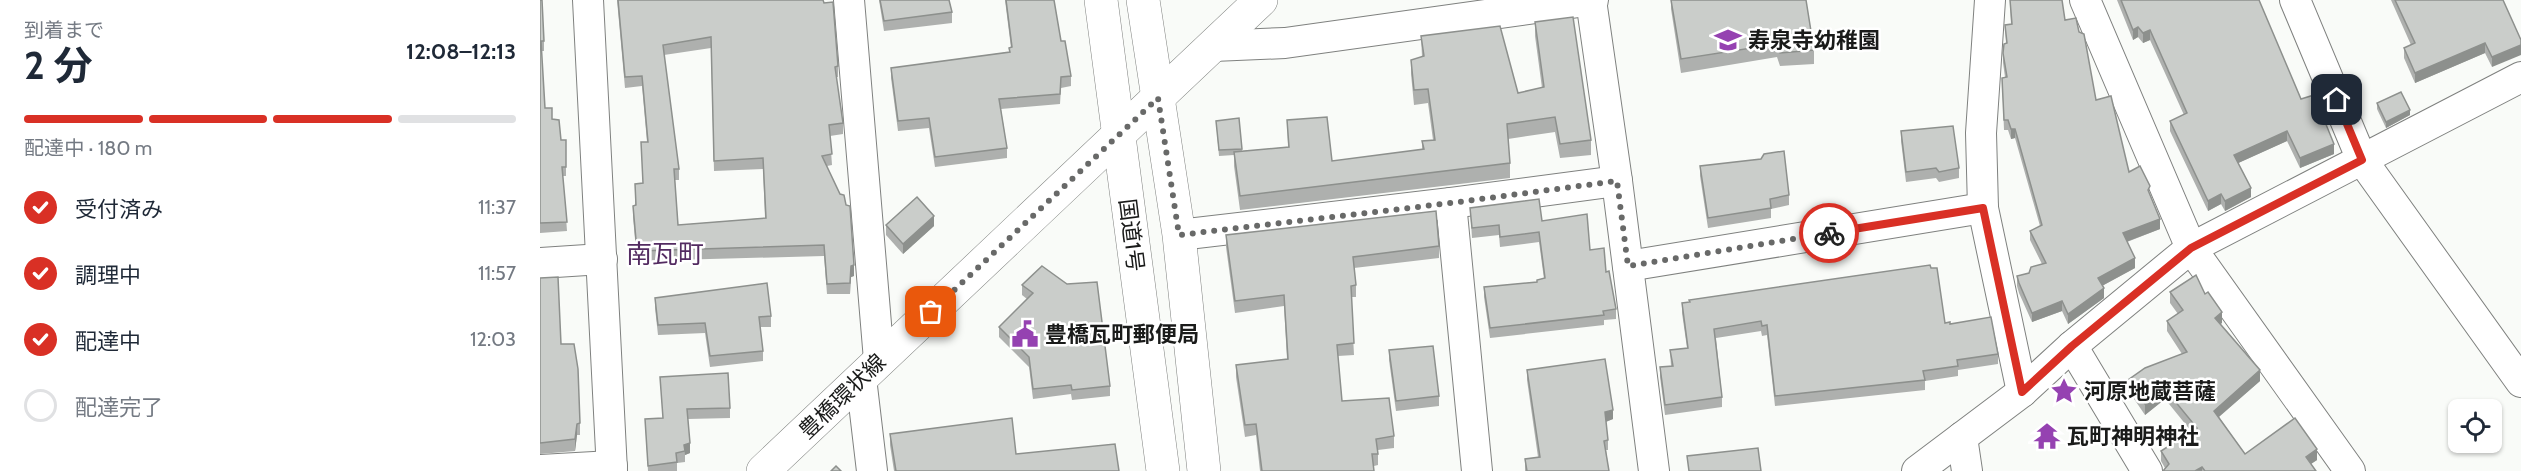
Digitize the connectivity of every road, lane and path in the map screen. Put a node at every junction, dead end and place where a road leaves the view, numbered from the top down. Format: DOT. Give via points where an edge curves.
graph roads {
  1 [pos="588,0"];
  2 [pos="849,0"];
  3 [pos="1101,0"];
  4 [pos="1143,0"];
  5 [pos="1261,0"];
  6 [pos="1592,0"];
  7 [pos="1990,0"];
  8 [pos="2085,0"];
  9 [pos="2295,0"];
  10 [pos="1213,46"];
  11 [pos="2521,77"];
  12 [pos="1158,98"];
  13 [pos="1119,135"];
  14 [pos="2362,160"];
  15 [pos="1617,181"];
  16 [pos="1451,203"];
  17 [pos="1983,208"];
  18 [pos="1179,235"];
  19 [pos="2191,248"];
  20 [pos="602,259"];
  21 [pos="540,262"];
  22 [pos="1628,266"];
  23 [pos="2072,346"];
  24 [pos="870,369"];
  25 [pos="2521,382"];
  26 [pos="2022,392"];
  27 [pos="1962,437"];
  28 [pos="612,469"];
  29 [pos="540,470"];
  30 [pos="763,471"];
  31 [pos="872,471"];
  32 [pos="1163,471"];
  33 [pos="1204,471"];
  34 [pos="1477,471"];
  35 [pos="1654,471"];
  36 [pos="1917,471"];
  37 [pos="1966,471"];
  38 [pos="2146,471"];
  39 [pos="2350,471"];
  1 -- 20 [label="street"];
  2 -- 24 [label="street"];
  3 -- 13 [label="main road, 国道1号"];
  4 -- 12 [label="main road, 国道1号"];
  5 -- 10 [label="main road, 豊橋環状線"];
  6 -- 10 [label="street" via="1285,42"];
  6 -- 15 [label="street"];
  7 -- 17 [label="street" via="1981,133"];
  8 -- 19 [label="street"];
  9 -- 14 [label="street"];
  10 -- 12 [label="main road, 豊橋環状線"];
  11 -- 14 [label="street"];
  12 -- 13 [label="main road, 豊橋環状線"];
  12 -- 18 [label="main road, 国道1号"];
  13 -- 24 [label="main road, 豊橋環状線"];
  13 -- 32 [label="main road, 国道1号"];
  14 -- 19 [label="street"];
  14 -- 25 [label="street"];
  15 -- 16 [label="street"];
  15 -- 22 [label="street"];
  16 -- 18 [label="street"];
  16 -- 34 [label="street"];
  17 -- 22 [label="street"];
  17 -- 26 [label="street"];
  18 -- 33 [label="main road, 国道1号"];
  19 -- 23 [label="street"];
  19 -- 39 [label="street"];
  20 -- 21 [label="street"];
  20 -- 28 [label="street"];
  22 -- 35 [label="street"];
  23 -- 26 [label="street"];
  23 -- 38 [label="street"];
  24 -- 30 [label="main road, 豊橋環状線"];
  24 -- 31 [label="street"];
  26 -- 27 [label="street"];
  27 -- 36 [label="street"];
  27 -- 37 [label="street"];
  28 -- 29 [label="street"];
}
